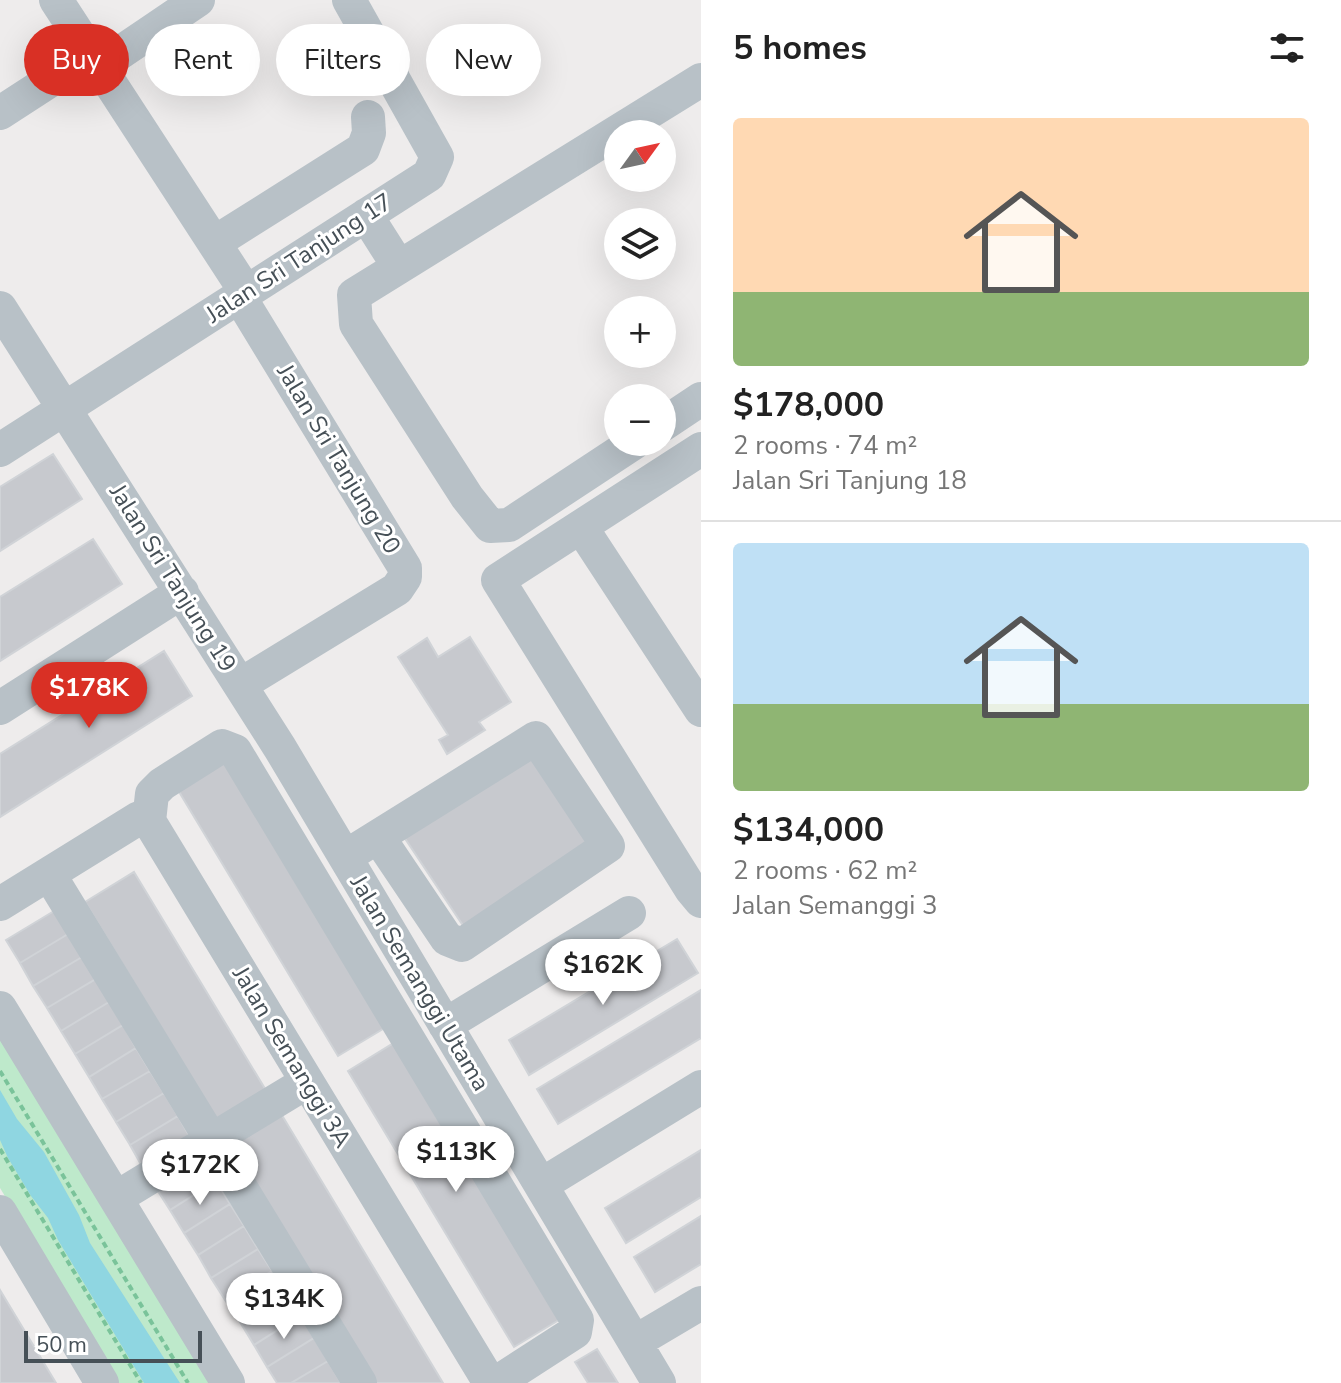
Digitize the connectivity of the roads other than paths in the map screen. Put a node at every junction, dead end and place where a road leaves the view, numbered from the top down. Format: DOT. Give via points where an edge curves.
graph roads {
  1 [pos="56,0"];
  2 [pos="198,0"];
  3 [pos="349,0"];
  4 [pos="72,24"];
  5 [pos="129,40"];
  6 [pos="701,80"];
  7 [pos="30,96"];
  8 [pos="118,96"];
  9 [pos="0,113"];
  10 [pos="368,117"];
  11 [pos="366,215"];
  12 [pos="214,243"];
  13 [pos="399,267"];
  14 [pos="242,294"];
  15 [pos="0,308"];
  16 [pos="701,399"];
  17 [pos="66,408"];
  18 [pos="676,416"];
  19 [pos="701,449"];
  20 [pos="0,450"];
  21 [pos="614,456"];
  22 [pos="581,527"];
  23 [pos="182,592"];
  24 [pos="240,685"];
  25 [pos="0,708"];
  26 [pos="701,710"];
  27 [pos="280,748"];
  28 [pos="144,820"];
  29 [pos="379,838"];
  30 [pos="345,857"];
  31 [pos="49,874"];
  32 [pos="701,901"];
  33 [pos="0,904"];
  34 [pos="629,913"];
  35 [pos="0,1008"];
  36 [pos="445,1025"];
  37 [pos="307,1082"];
  38 [pos="701,1087"];
  39 [pos="211,1140"];
  40 [pos="541,1185"];
  41 [pos="116,1198"];
  42 [pos="0,1212"];
  43 [pos="12,1261"];
  44 [pos="701,1303"];
  45 [pos="635,1342"];
  46 [pos="102,1383"];
  47 [pos="228,1383"];
  48 [pos="360,1383"];
  49 [pos="493,1383"];
  50 [pos="659,1383"];
  1 -- 4 [label="street"];
  2 -- 5 [label="street"];
  3 -- 11 [label="street, Jalan Sri Tanjung 17" via="437,157 429,175"];
  6 -- 13 [label="street"];
  7 -- 9 [label="street"];
  8 -- 12 [label="street"];
  10 -- 12 [label="street" via="363,149"];
  11 -- 13 [label="street"];
  11 -- 14 [label="street, Jalan Sri Tanjung 17"];
  12 -- 14 [label="street"];
  13 -- 21 [label="street" via="354,295 356,324 490,526 509,525"];
  14 -- 17 [label="street, Jalan Sri Tanjung 17"];
  14 -- 24 [label="street, Jalan Sri Tanjung 20" via="405,568 405,577 397,589"];
  15 -- 17 [label="street, Jalan Sri Tanjung 19"];
  16 -- 18 [label="street"];
  17 -- 20 [label="street, Jalan Sri Tanjung 17"];
  17 -- 23 [label="street, Jalan Sri Tanjung 19"];
  19 -- 22 [label="street"];
  22 -- 26 [label="street"];
  22 -- 32 [label="street" via="498,580"];
  23 -- 24 [label="street, Jalan Sri Tanjung 19"];
  23 -- 25 [label="street"];
  24 -- 27 [label="street, Jalan Sri Tanjung 19"];
  27 -- 30 [label="street, Jalan Semanggi Utama"];
  28 -- 31 [label="street"];
  28 -- 37 [label="street, Jalan Semanggi 3A"];
  28 -- 49 [label="street" via="152,794 162,784 222,746 235,751 577,1320 575,1332"];
  29 -- 29 [label="street" via="536,738 608,846 462,945 447,939"];
  29 -- 30 [label="street"];
  30 -- 36 [label="street, Jalan Semanggi Utama"];
  31 -- 33 [label="street"];
  31 -- 39 [label="street"];
  34 -- 36 [label="street"];
  35 -- 41 [label="street"];
  36 -- 40 [label="street, Jalan Semanggi Utama"];
  37 -- 39 [label="street"];
  37 -- 49 [label="street, Jalan Semanggi 3A"];
  38 -- 40 [label="street"];
  39 -- 41 [label="street"];
  39 -- 48 [label="street"];
  40 -- 45 [label="street, Jalan Semanggi Utama"];
  41 -- 47 [label="street"];
  42 -- 43 [label="street"];
  43 -- 46 [label="street"];
  44 -- 45 [label="street"];
  45 -- 50 [label="street, Jalan Semanggi Utama"];
}
